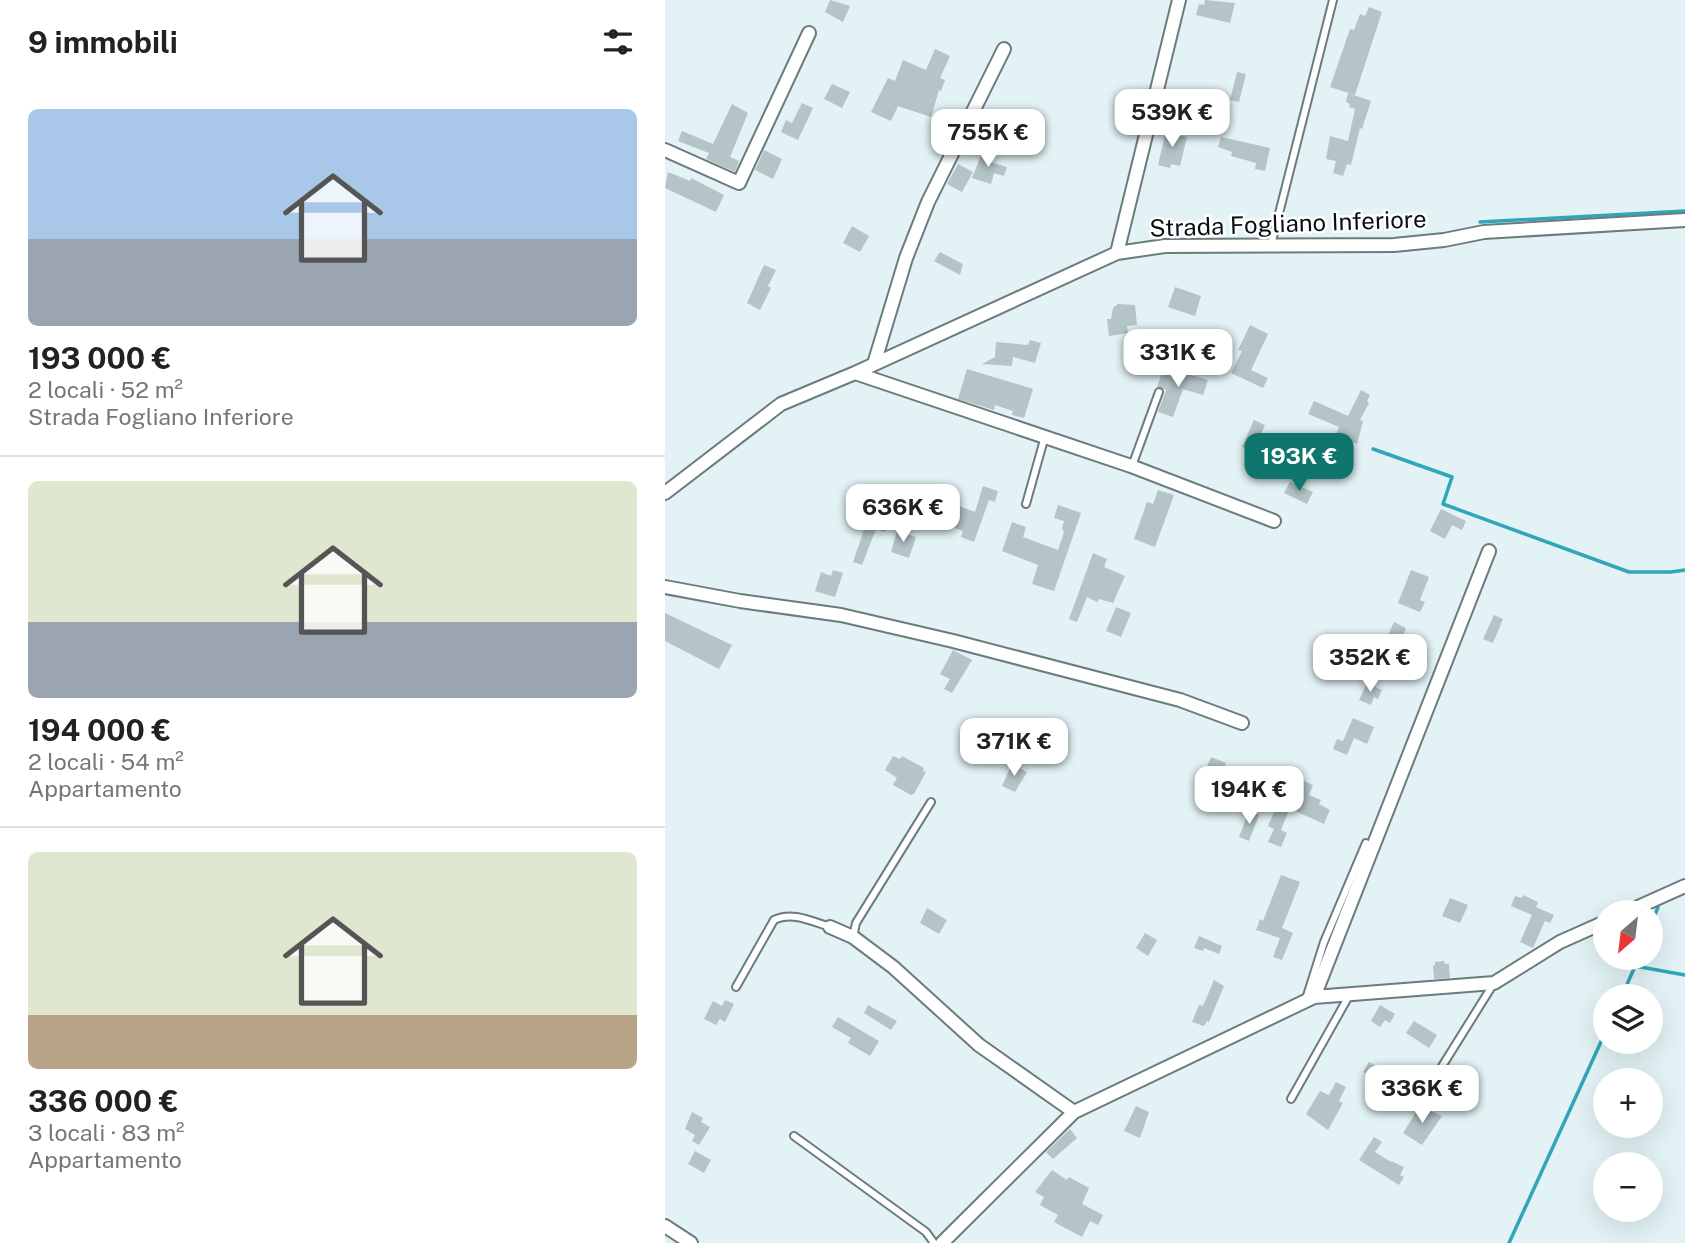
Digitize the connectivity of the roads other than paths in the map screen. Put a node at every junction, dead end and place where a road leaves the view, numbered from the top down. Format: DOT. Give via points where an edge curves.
graph roads {
  1 [pos="1179,0"];
  2 [pos="1333,0"];
  3 [pos="809,33"];
  4 [pos="1004,49"];
  5 [pos="665,150"];
  6 [pos="1685,220"];
  7 [pos="1271,245"];
  8 [pos="1117,253"];
  9 [pos="874,365"];
  10 [pos="855,373"];
  11 [pos="1159,392"];
  12 [pos="1045,436"];
  13 [pos="1131,466"];
  14 [pos="665,493"];
  15 [pos="1025,504"];
  16 [pos="1274,521"];
  17 [pos="1489,551"];
  18 [pos="665,587"];
  19 [pos="1242,723"];
  20 [pos="931,802"];
  21 [pos="1366,843"];
  22 [pos="1685,886"];
  23 [pos="1654,900"];
  24 [pos="830,927"];
  25 [pos="1593,927"];
  26 [pos="853,937"];
  27 [pos="1494,983"];
  28 [pos="736,987"];
  29 [pos="1350,994"];
  30 [pos="1310,999"];
  31 [pos="1291,1099"];
  32 [pos="1421,1100"];
  33 [pos="1075,1112"];
  34 [pos="793,1136"];
  35 [pos="665,1226"];
  36 [pos="691,1243"];
  37 [pos="935,1243"];
  38 [pos="942,1243"];
  1 -- 8 [label="street"];
  2 -- 7 [label="lane"];
  3 -- 5 [label="street" via="739,183"];
  4 -- 9 [label="street" via="928,202"];
  6 -- 7 [label="street, Strada Fogliano Inferiore" via="1484,232 1394,245"];
  7 -- 8 [label="street, Strada Fogliano Inferiore" via="1165,246"];
  8 -- 9 [label="street, Strada Fogliano Inferiore"];
  9 -- 10 [label="street, Strada Fogliano Inferiore"];
  10 -- 12 [label="street"];
  10 -- 14 [label="street, Strada Fogliano Inferiore" via="781,404"];
  11 -- 13 [label="lane"];
  12 -- 13 [label="street"];
  12 -- 15 [label="lane"];
  13 -- 16 [label="street"];
  17 -- 30 [label="street"];
  18 -- 19 [label="street" via="841,615 941,638 1180,700"];
  20 -- 26 [label="lane" via="856,923"];
  21 -- 30 [label="lane" via="1324,942"];
  22 -- 23 [label="street"];
  24 -- 26 [label="street"];
  24 -- 28 [label="lane" via="794,916 774,920"];
  25 -- 27 [label="street"];
  26 -- 33 [label="street" via="979,1045"];
  27 -- 29 [label="street"];
  27 -- 32 [label="lane"];
  29 -- 30 [label="street"];
  29 -- 31 [label="lane"];
  30 -- 33 [label="street"];
  33 -- 38 [label="street"];
  34 -- 37 [label="lane"];
  35 -- 36 [label="street"];
}
